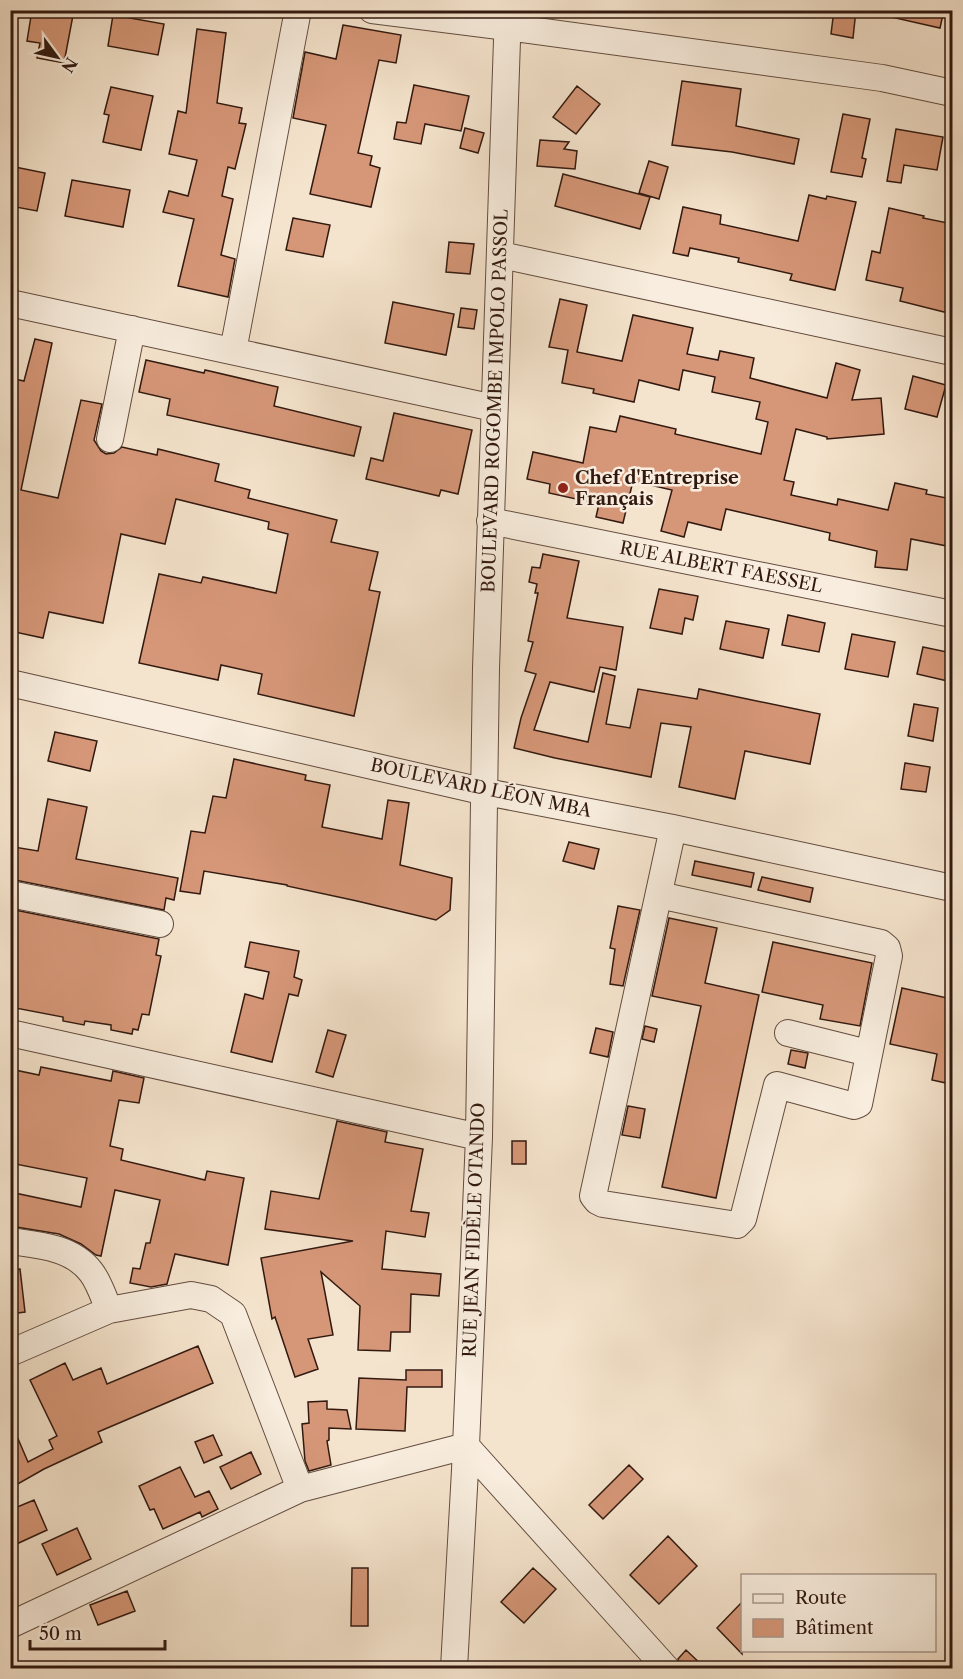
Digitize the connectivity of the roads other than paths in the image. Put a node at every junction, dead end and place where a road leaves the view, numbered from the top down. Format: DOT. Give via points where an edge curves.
graph roads {
  1 [pos="298,10"];
  2 [pos="372,10"];
  3 [pos="508,19"];
  4 [pos="952,93"];
  5 [pos="501,255"];
  6 [pos="10,303"];
  7 [pos="132,329"];
  8 [pos="233,351"];
  9 [pos="952,352"];
  10 [pos="494,408"];
  11 [pos="110,439"];
  12 [pos="490,521"];
  13 [pos="952,614"];
  14 [pos="10,683"];
  15 [pos="486,792"];
  16 [pos="673,828"];
  17 [pos="952,888"];
  18 [pos="10,894"];
  19 [pos="659,895"];
  20 [pos="160,924"];
  21 [pos="10,1033"];
  22 [pos="788,1033"];
  23 [pos="868,1053"];
  24 [pos="479,1137"];
  25 [pos="10,1241"];
  26 [pos="109,1310"];
  27 [pos="10,1353"];
  28 [pos="466,1446"];
  29 [pos="300,1490"];
  30 [pos="10,1625"];
  31 [pos="454,1668"];
  32 [pos="666,1668"];
  1 -- 8 [label="street"];
  2 -- 3 [label="street"];
  3 -- 4 [label="street" via="882,78"];
  3 -- 5 [label="street, BOULEVARD ROGOMBE IMPOLO PASSOL"];
  5 -- 9 [label="street"];
  5 -- 10 [label="street, BOULEVARD ROGOMBE IMPOLO PASSOL"];
  6 -- 7 [label="street"];
  7 -- 8 [label="street"];
  7 -- 11 [label="street"];
  8 -- 10 [label="street"];
  10 -- 12 [label="street, BOULEVARD ROGOMBE IMPOLO PASSOL"];
  12 -- 13 [label="street, RUE ALBERT FAESSEL"];
  12 -- 15 [label="street, BOULEVARD ROGOMBE IMPOLO PASSOL"];
  14 -- 15 [label="street, BOULEVARD LÉON MBA"];
  15 -- 16 [label="street, BOULEVARD LÉON MBA"];
  15 -- 24 [label="street, RUE JEAN FIDÈLE OTANDO"];
  16 -- 17 [label="street, BOULEVARD LÉON MBA"];
  16 -- 19 [label="street"];
  18 -- 20 [label="street"];
  19 -- 23 [label="street" via="881,943 889,956"];
  19 -- 23 [label="street" via="593,1196 597,1201 737,1225 743,1219 777,1085 854,1106 859,1104"];
  21 -- 24 [label="street"];
  22 -- 23 [label="street"];
  24 -- 28 [label="street, RUE JEAN FIDÈLE OTANDO"];
  25 -- 26 [label="street" via="53,1247 74,1256 92,1272"];
  26 -- 27 [label="street"];
  26 -- 29 [label="street" via="191,1295 211,1299 233,1314"];
  28 -- 29 [label="street"];
  28 -- 31 [label="street, RUE JEAN FIDÈLE OTANDO"];
  28 -- 32 [label="street"];
  29 -- 30 [label="street"];
}
